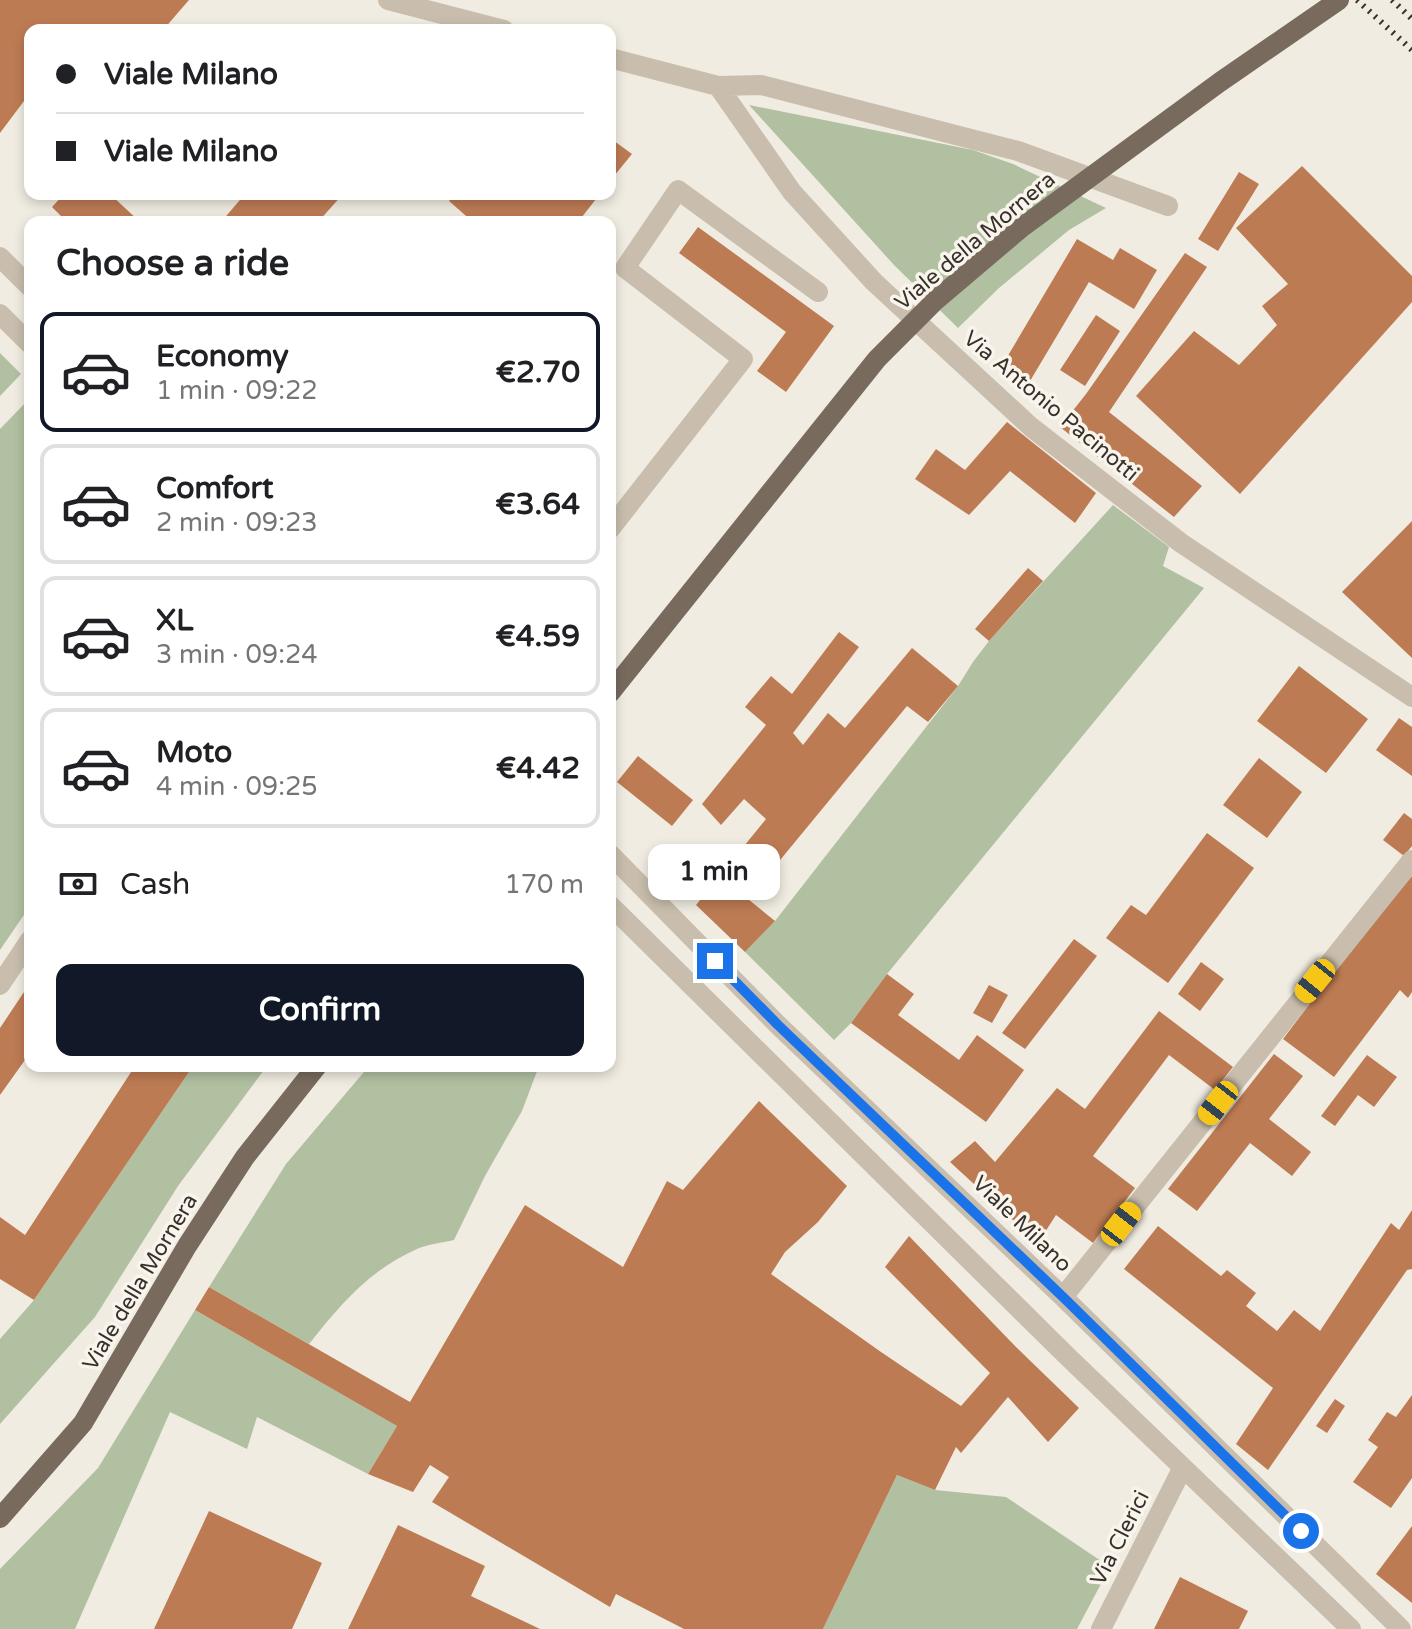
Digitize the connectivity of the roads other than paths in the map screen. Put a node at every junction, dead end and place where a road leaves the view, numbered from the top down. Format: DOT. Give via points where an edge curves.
graph roads {
  1 [pos="388,0"];
  2 [pos="1339,0"];
  3 [pos="481,24"];
  4 [pos="616,60"];
  5 [pos="718,86"];
  6 [pos="1168,206"];
  7 [pos="0,257"];
  8 [pos="24,281"];
  9 [pos="818,292"];
  10 [pos="0,314"];
  11 [pos="24,338"];
  12 [pos="616,521"];
  13 [pos="616,685"];
  14 [pos="1412,697"];
  15 [pos="616,860"];
  16 [pos="1412,860"];
  17 [pos="616,911"];
  18 [pos="24,949"];
  19 [pos="0,985"];
  20 [pos="312,1072"];
  21 [pos="1063,1297"];
  22 [pos="1182,1469"];
  23 [pos="0,1518"];
  24 [pos="1101,1629"];
  25 [pos="1351,1629"];
  26 [pos="1401,1629"];
  1 -- 3 [label="street"];
  2 -- 13 [label="main road, Viale della Mornera, bridge" via="1021,228 936,300 877,359"];
  4 -- 5 [label="street"];
  5 -- 6 [label="street" via="761,85 1018,151"];
  5 -- 14 [label="street, Via Antonio Pacinotti" via="792,192 874,282 1031,427 1181,543"];
  7 -- 8 [label="street"];
  9 -- 12 [label="street" via="678,190 625,268 743,359"];
  10 -- 11 [label="street"];
  15 -- 21 [label="street, Viale Milano" via="778,1025"];
  16 -- 21 [label="street"];
  17 -- 22 [label="street"];
  18 -- 19 [label="street"];
  20 -- 23 [label="main road, Viale della Mornera" via="245,1157 83,1423"];
  21 -- 26 [label="street, Viale Milano"];
  22 -- 24 [label="street, Via Clerici"];
  22 -- 25 [label="street"];
}
